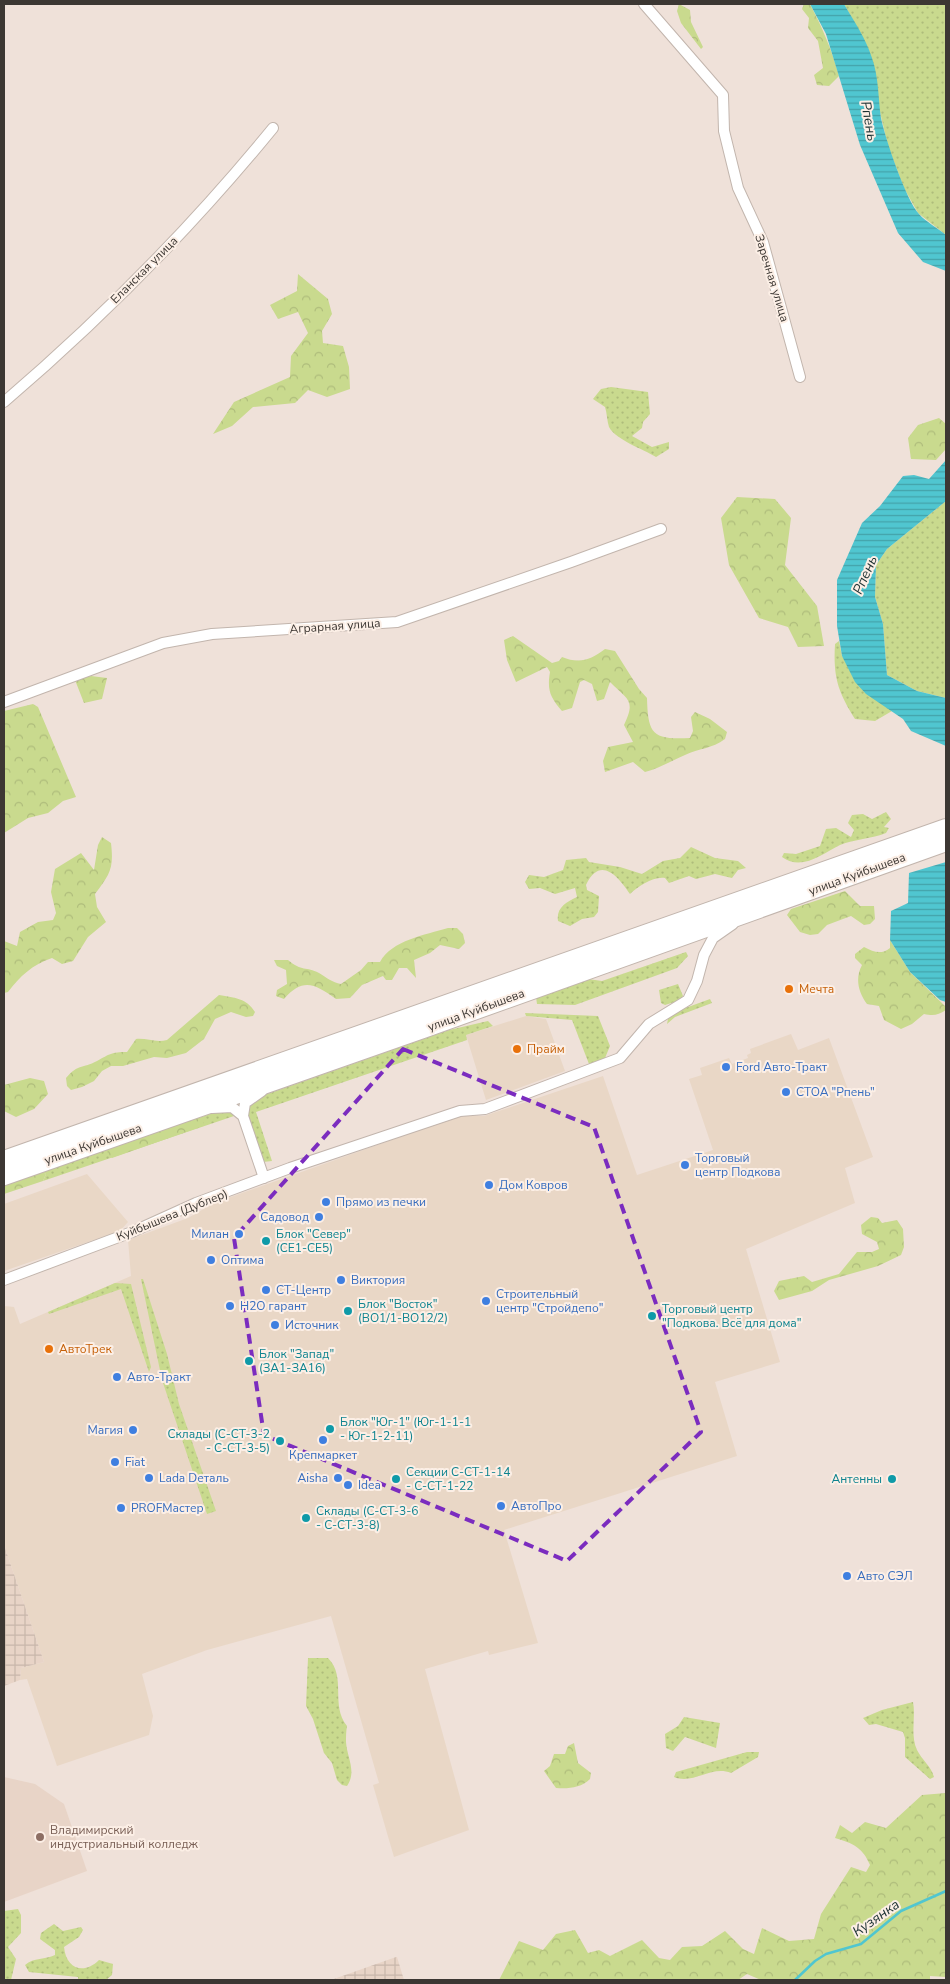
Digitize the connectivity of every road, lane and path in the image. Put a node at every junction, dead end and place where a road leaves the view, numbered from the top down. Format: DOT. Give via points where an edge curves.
graph roads {
  1 [pos="644,4"];
  2 [pos="273,128"];
  3 [pos="800,377"];
  4 [pos="4,402"];
  5 [pos="661,529"];
  6 [pos="4,702"];
  7 [pos="946,828"];
  8 [pos="946,842"];
  9 [pos="768,907"];
  10 [pos="296,1072"];
  11 [pos="180,1114"];
  12 [pos="243,1116"];
  13 [pos="4,1160"];
  14 [pos="4,1176"];
  15 [pos="264,1178"];
  16 [pos="4,1280"];
  1 -- 3 [label="street, Заречная улица" via="723,95 724,131 738,188 763,242"];
  2 -- 4 [label="street, Еланская улица" via="220,192 170,244 75,338"];
  5 -- 6 [label="street, Аграрная улица" via="397,622 212,634 163,643"];
  7 -- 13 [label="highway, улица Куйбышева"];
  8 -- 9 [label="highway, улица Куйбышева"];
  9 -- 10 [label="highway, улица Куйбышева"];
  9 -- 15 [label="street, Куйбышева (Дублер)" via="713,938 688,1000 650,1024 620,1058 486,1109 460,1111"];
  10 -- 11 [label="highway, улица Куйбышева"];
  10 -- 12 [label="street" via="245,1103"];
  11 -- 12 [label="street" via="232,1107"];
  11 -- 14 [label="highway, улица Куйбышева"];
  12 -- 15 [label="street"];
  15 -- 16 [label="street, Куйбышева (Дублер)"];
}
